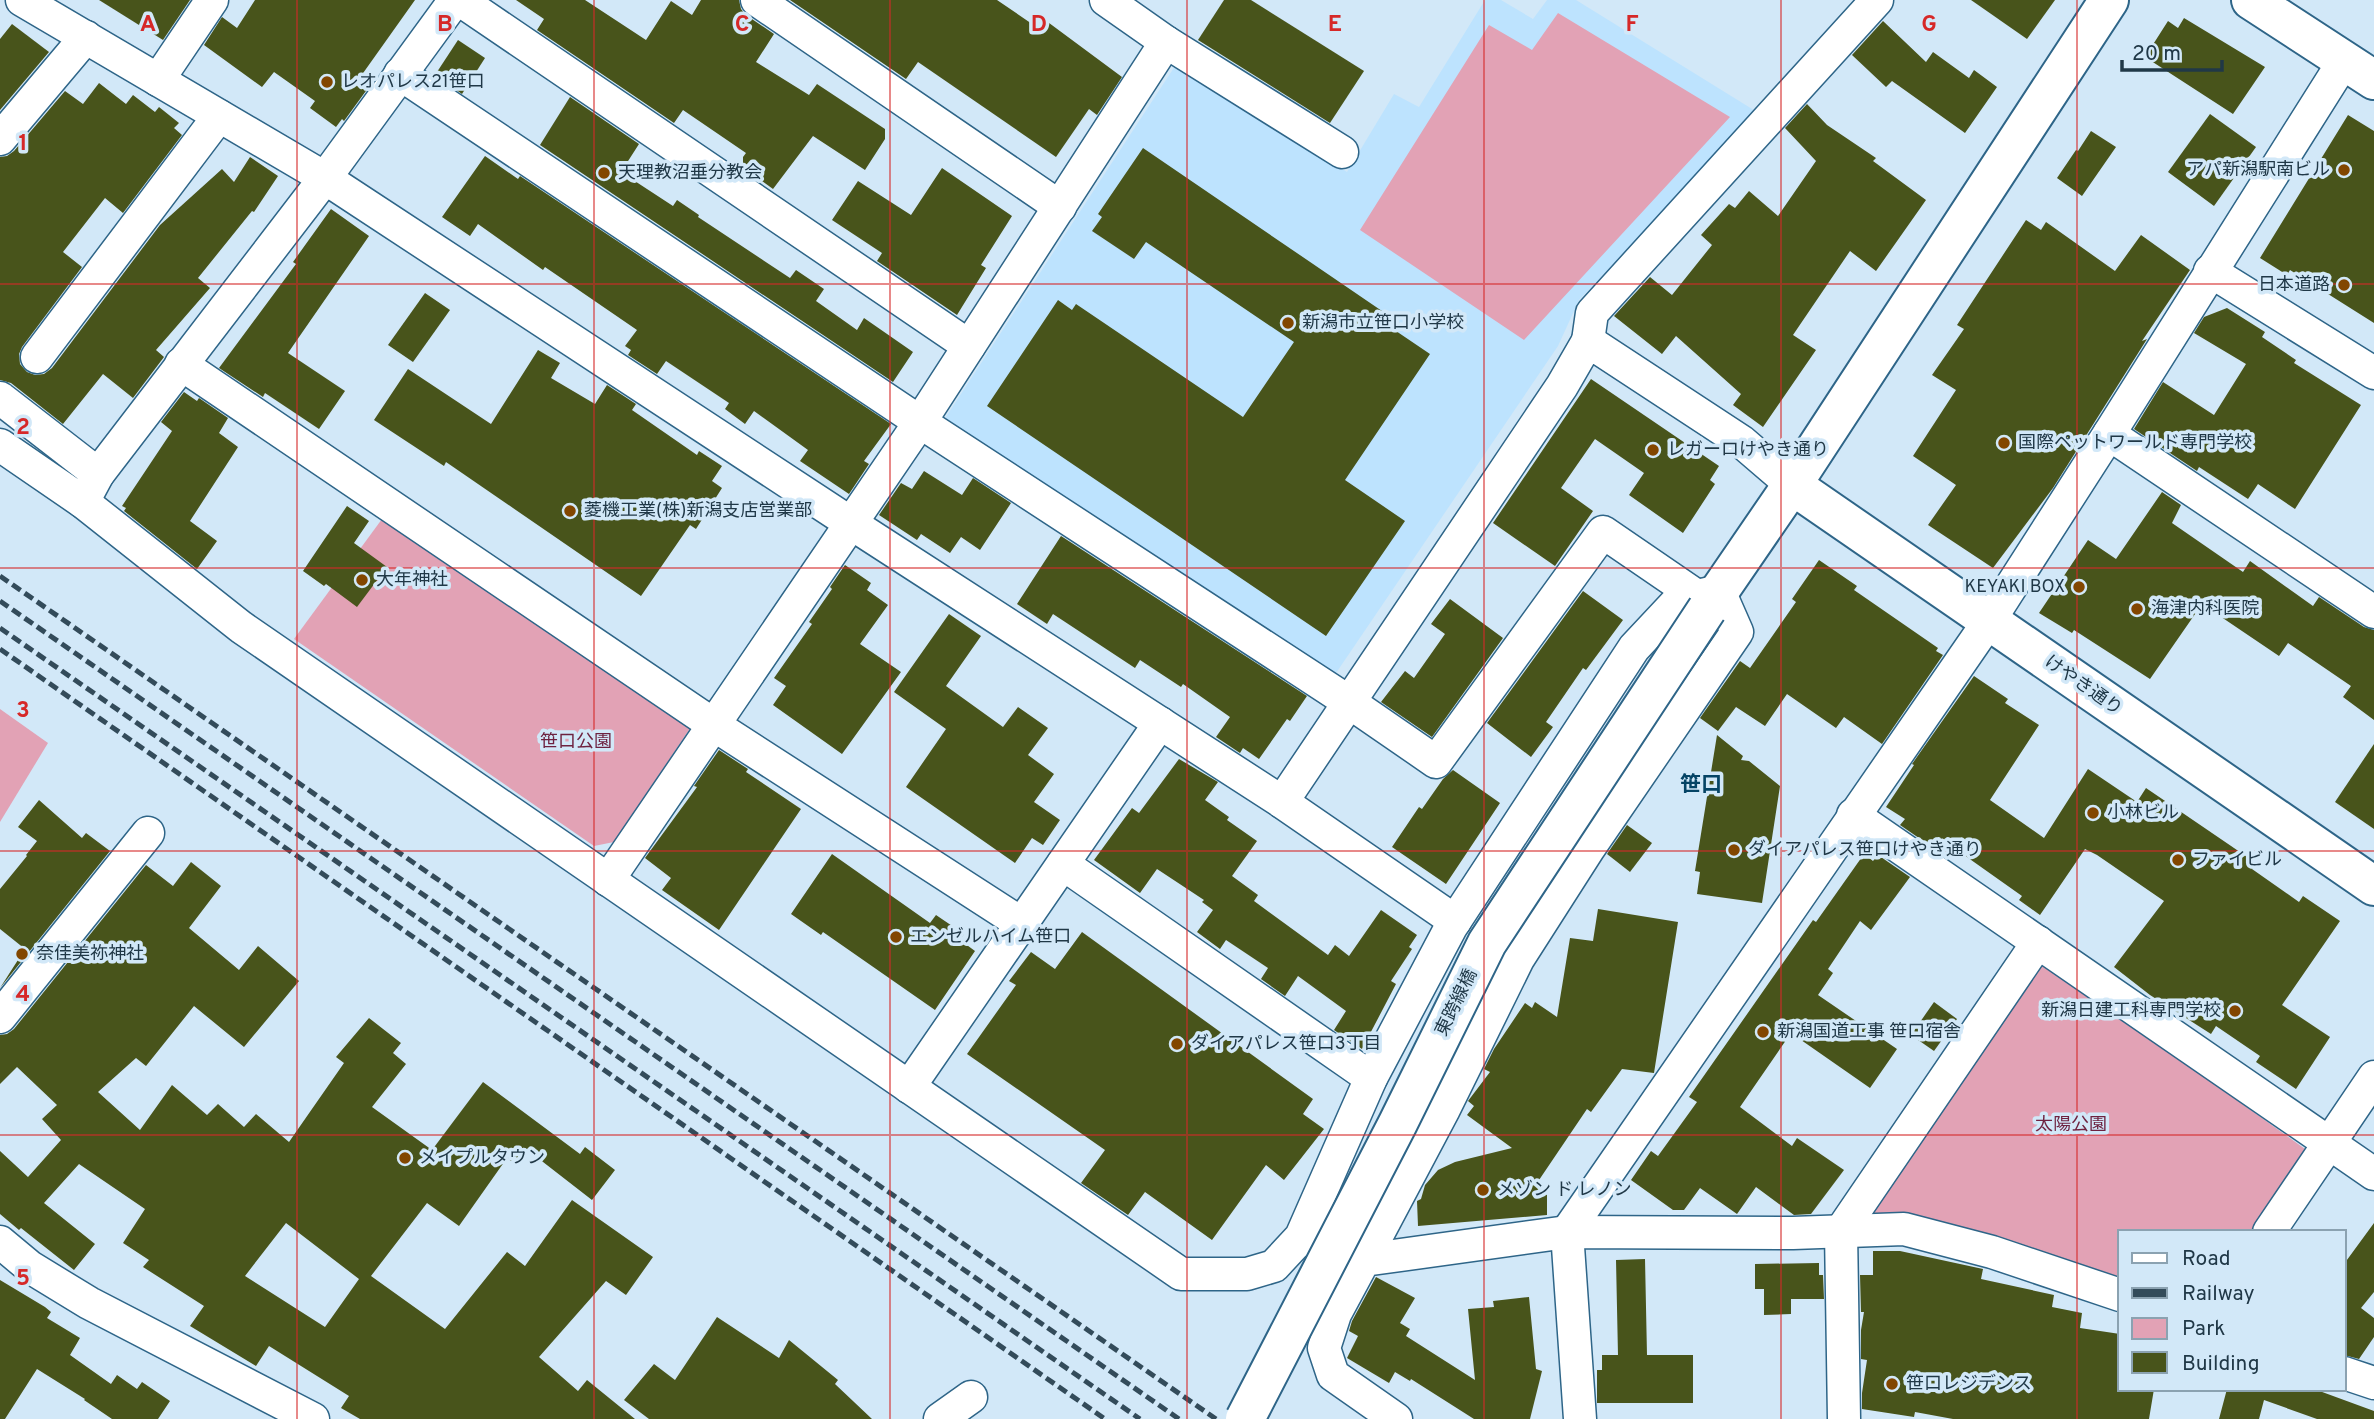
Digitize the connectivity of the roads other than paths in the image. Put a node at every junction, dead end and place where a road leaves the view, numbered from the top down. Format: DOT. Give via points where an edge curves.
graph roads {
  1 [pos="22,0"];
  2 [pos="212,0"];
  3 [pos="458,0"];
  4 [pos="757,0"];
  5 [pos="1107,0"];
  6 [pos="1877,0"];
  7 [pos="2109,0"];
  8 [pos="2251,0"];
  9 [pos="86,37"];
  10 [pos="1166,42"];
  11 [pos="2359,71"];
  12 [pos="400,74"];
  13 [pos="158,80"];
  14 [pos="219,116"];
  15 [pos="0,139"];
  16 [pos="1342,152"];
  17 [pos="325,177"];
  18 [pos="1060,207"];
  19 [pos="2210,271"];
  20 [pos="1588,341"];
  21 [pos="969,346"];
  22 [pos="37,357"];
  23 [pos="181,364"];
  24 [pos="2374,373"];
  25 [pos="0,398"];
  26 [pos="920,422"];
  27 [pos="2109,435"];
  28 [pos="0,445"];
  29 [pos="98,474"];
  30 [pos="1792,485"];
  31 [pos="83,502"];
  32 [pos="852,524"];
  33 [pos="1708,599"];
  34 [pos="2374,612"];
  35 [pos="1989,621"];
  36 [pos="1349,702"];
  37 [pos="1160,723"];
  38 [pos="714,725"];
  39 [pos="1282,802"];
  40 [pos="1853,815"];
  41 [pos="148,833"];
  42 [pos="1063,864"];
  43 [pos="608,880"];
  44 [pos="2374,886"];
  45 [pos="1455,921"];
  46 [pos="1022,924"];
  47 [pos="2038,942"];
  48 [pos="0,1017"];
  49 [pos="2374,1077"];
  50 [pos="1371,1078"];
  51 [pos="909,1087"];
  52 [pos="2330,1144"];
  53 [pos="2374,1174"];
  54 [pos="2270,1230"];
  55 [pos="1841,1231"];
  56 [pos="1567,1232"];
  57 [pos="1301,1237"];
  58 [pos="0,1242"];
  59 [pos="1364,1260"];
  60 [pos="2118,1294"];
  61 [pos="971,1397"];
  62 [pos="313,1419"];
  63 [pos="940,1419"];
  64 [pos="1245,1419"];
  65 [pos="1396,1419"];
  66 [pos="1580,1419"];
  67 [pos="1844,1419"];
  1 -- 9 [label="street"];
  2 -- 13 [label="street"];
  3 -- 12 [label="street"];
  3 -- 21 [label="street"];
  4 -- 18 [label="street"];
  5 -- 10 [label="street"];
  6 -- 20 [label="street" via="1592,313"];
  7 -- 30 [label="street, 東跨線橋"];
  8 -- 11 [label="street"];
  9 -- 13 [label="street"];
  9 -- 15 [label="street"];
  10 -- 16 [label="street"];
  10 -- 18 [label="street"];
  11 -- 19 [label="street"];
  12 -- 17 [label="street"];
  12 -- 26 [label="street"];
  13 -- 14 [label="street"];
  14 -- 17 [label="street"];
  14 -- 22 [label="street"];
  17 -- 23 [label="street"];
  17 -- 32 [label="street"];
  18 -- 21 [label="street"];
  19 -- 24 [label="street"];
  19 -- 27 [label="street"];
  20 -- 30 [label="street" via="1742,442"];
  20 -- 36 [label="street"];
  21 -- 26 [label="street"];
  23 -- 29 [label="street"];
  23 -- 38 [label="street"];
  25 -- 29 [label="street"];
  26 -- 32 [label="street"];
  26 -- 36 [label="street"];
  27 -- 34 [label="street"];
  27 -- 35 [label="street"];
  28 -- 31 [label="street"];
  29 -- 31 [label="street"];
  30 -- 33 [label="street, 東跨線橋"];
  30 -- 35 [label="street, けやき通り"];
  31 -- 43 [label="street" via="241,627"];
  32 -- 37 [label="street"];
  32 -- 38 [label="street"];
  33 -- 36 [label="street" via="1603,532 1436,762"];
  33 -- 45 [label="street" via="1679,600 1633,648"];
  33 -- 59 [label="street" via="1737,632 1588,848 1518,959"];
  33 -- 64 [label="street, 東跨線橋, bridge" via="1487,943"];
  35 -- 40 [label="street"];
  35 -- 44 [label="street, けやき通り"];
  36 -- 39 [label="street"];
  37 -- 39 [label="street"];
  37 -- 42 [label="street"];
  38 -- 43 [label="street"];
  38 -- 46 [label="street"];
  39 -- 45 [label="street"];
  40 -- 47 [label="street"];
  40 -- 56 [label="street"];
  41 -- 48 [label="street"];
  42 -- 46 [label="street"];
  42 -- 50 [label="street"];
  43 -- 51 [label="street"];
  45 -- 50 [label="street"];
  46 -- 51 [label="street"];
  47 -- 52 [label="street"];
  47 -- 55 [label="street"];
  49 -- 52 [label="street"];
  50 -- 57 [label="street"];
  51 -- 57 [label="street" via="1181,1274 1247,1273 1274,1266"];
  52 -- 53 [label="street"];
  52 -- 54 [label="street"];
  55 -- 56 [label="street"];
  55 -- 60 [label="street" via="1904,1228"];
  55 -- 67 [label="street"];
  56 -- 59 [label="street"];
  56 -- 66 [label="street"];
  57 -- 59 [label="street"];
  58 -- 62 [label="street" via="30,1267 89,1303"];
  59 -- 65 [label="street" via="1335,1314 1324,1348 1334,1375"];
  61 -- 63 [label="street"];
}
